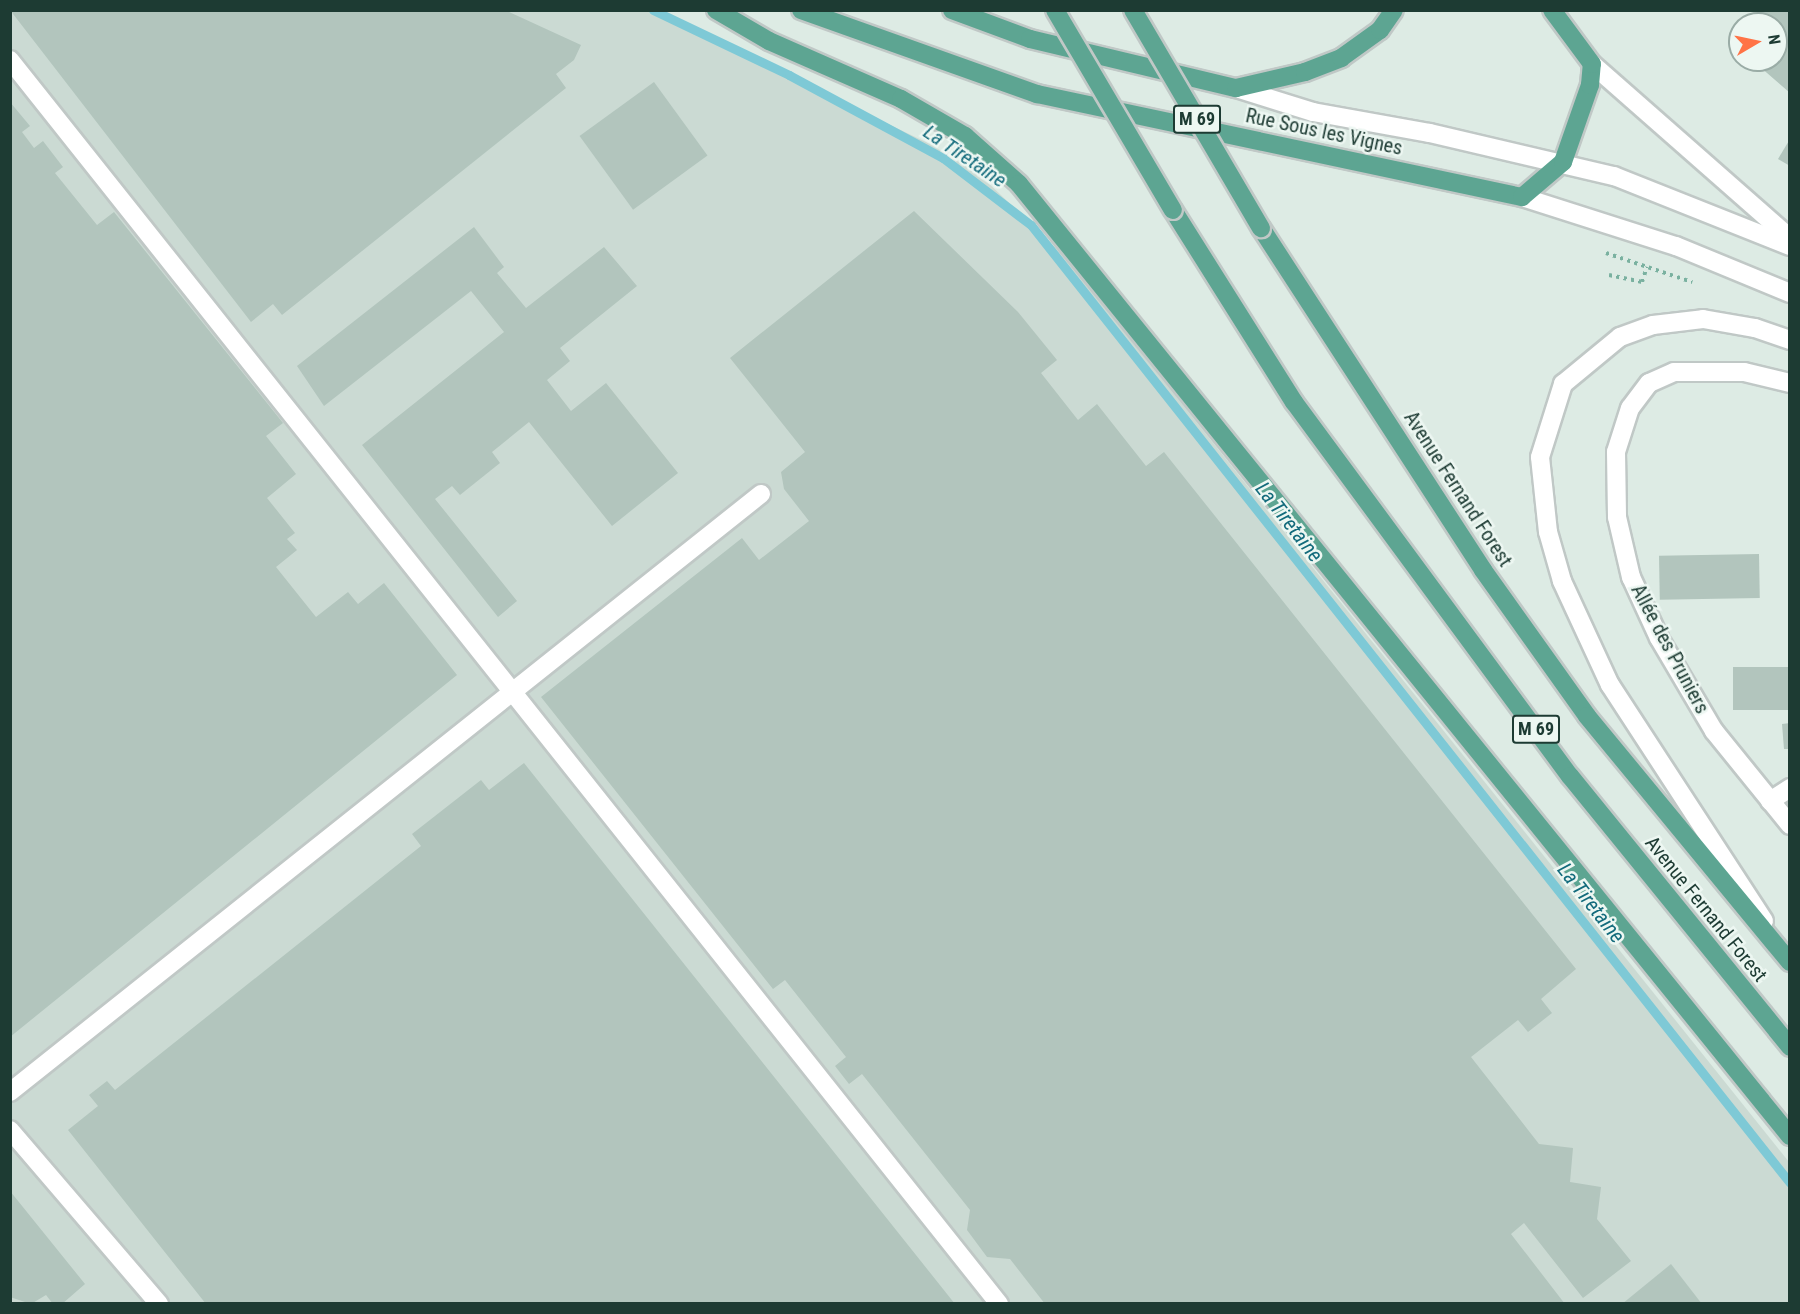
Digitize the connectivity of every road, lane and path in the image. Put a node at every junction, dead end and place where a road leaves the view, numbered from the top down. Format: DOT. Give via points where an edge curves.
graph roads {
  1 [pos="716,10"];
  2 [pos="952,10"];
  3 [pos="1055,10"];
  4 [pos="1133,10"];
  5 [pos="1394,10"];
  6 [pos="1552,10"];
  7 [pos="807,12"];
  8 [pos="10,60"];
  9 [pos="1592,64"];
  10 [pos="1236,88"];
  11 [pos="1563,162"];
  12 [pos="1522,197"];
  13 [pos="1790,238"];
  14 [pos="1790,246"];
  15 [pos="1649,259"];
  16 [pos="1609,275"];
  17 [pos="1790,293"];
  18 [pos="1790,340"];
  19 [pos="1790,383"];
  20 [pos="761,494"];
  21 [pos="514,692"];
  22 [pos="1790,788"];
  23 [pos="1770,801"];
  24 [pos="1790,825"];
  25 [pos="1790,961"];
  26 [pos="1790,1047"];
  27 [pos="10,1092"];
  28 [pos="10,1130"];
  29 [pos="1790,1136"];
  30 [pos="159,1304"];
  31 [pos="999,1304"];
  1 -- 29 [label="main road" via="956,130 1019,184"];
  2 -- 10 [label="main road, Rue Sous les Vignes" via="1030,39"];
  3 -- 26 [label="main road, Avenue Fernand Forest / M 69, bridge" via="1173,210 1294,402 1570,776"];
  4 -- 25 [label="main road, Avenue Fernand Forest / M 69, bridge" via="1261,228 1483,570 1580,706"];
  5 -- 10 [label="main road" via="1380,30 1341,58 1305,72"];
  6 -- 9 [label="main road"];
  7 -- 12 [label="main road, Rue Sous les Vignes" via="1036,94"];
  8 -- 21 [label="street"];
  9 -- 11 [label="main road" via="1585,106"];
  9 -- 13 [label="street"];
  10 -- 11 [label="street, Rue Sous les Vignes" via="1313,112"];
  11 -- 12 [label="main road"];
  11 -- 14 [label="street, Rue Sous les Vignes" via="1614,176"];
  12 -- 17 [label="street, Rue Sous les Vignes" via="1676,246"];
  15 -- 16 [label="path" via="1642,282"];
  18 -- 25 [label="street" via="1755,328 1703,319 1653,325 1620,337 1563,384 1540,457 1548,532 1562,581 1610,685"];
  19 -- 23 [label="street, Allée des Pruniers" via="1744,372 1674,372 1649,383 1630,408 1616,452 1617,517 1631,577 1659,638 1714,731"];
  20 -- 21 [label="street"];
  21 -- 27 [label="street"];
  21 -- 31 [label="street"];
  22 -- 23 [label="street"];
  23 -- 24 [label="street, Allée des Pruniers"];
  28 -- 30 [label="street"];
}
